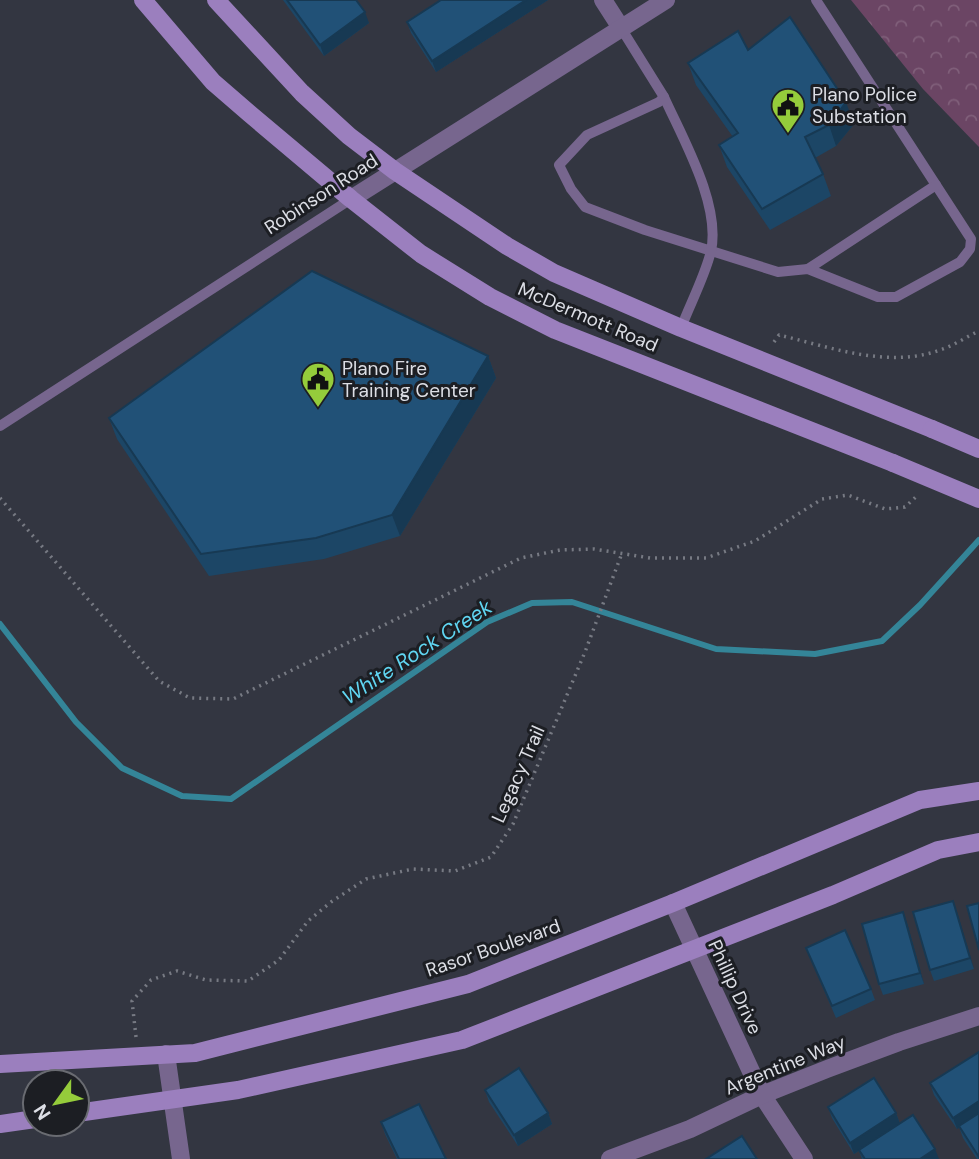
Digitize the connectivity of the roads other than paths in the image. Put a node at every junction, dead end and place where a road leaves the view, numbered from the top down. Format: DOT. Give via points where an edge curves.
graph roads {
  1 [pos="143,0"];
  2 [pos="216,0"];
  3 [pos="603,0"];
  4 [pos="666,0"];
  5 [pos="816,0"];
  6 [pos="621,28"];
  7 [pos="664,97"];
  8 [pos="395,171"];
  9 [pos="936,185"];
  10 [pos="351,199"];
  11 [pos="711,250"];
  12 [pos="808,269"];
  13 [pos="681,328"];
  14 [pos="0,426"];
  15 [pos="979,449"];
  16 [pos="979,499"];
  17 [pos="979,791"];
  18 [pos="979,842"];
  19 [pos="673,903"];
  20 [pos="694,950"];
  21 [pos="979,1016"];
  22 [pos="166,1054"];
  23 [pos="0,1064"];
  24 [pos="762,1095"];
  25 [pos="174,1099"];
  26 [pos="91,1111"];
  27 [pos="21,1121"];
  28 [pos="0,1124"];
  29 [pos="181,1159"];
  30 [pos="610,1159"];
  31 [pos="804,1159"];
  1 -- 10 [label="main road, McDermott Road" via="213,82"];
  2 -- 8 [label="main road, McDermott Road" via="302,93"];
  3 -- 6 [label="street"];
  4 -- 6 [label="street, Robinson Road"];
  5 -- 9 [label="lane"];
  6 -- 7 [label="lane"];
  6 -- 8 [label="street, Robinson Road"];
  7 -- 11 [label="lane" via="704,186"];
  7 -- 11 [label="lane" via="587,135 559,164 585,207"];
  8 -- 10 [label="street, Robinson Road"];
  8 -- 13 [label="main road, McDermott Road" via="554,273"];
  9 -- 12 [label="lane"];
  9 -- 12 [label="lane" via="971,239 960,262 896,297 878,297"];
  10 -- 14 [label="lane, Robinson Road"];
  10 -- 16 [label="main road, McDermott Road, bridge" via="421,254 555,330"];
  11 -- 12 [label="lane" via="778,272"];
  11 -- 13 [label="lane"];
  13 -- 15 [label="main road, McDermott Road, bridge"];
  17 -- 19 [label="main road, Rasor Boulevard" via="920,800"];
  18 -- 20 [label="main road" via="938,850"];
  19 -- 20 [label="street, Phillip Drive"];
  19 -- 22 [label="main road, Rasor Boulevard" via="468,984 195,1053"];
  20 -- 24 [label="street, Phillip Drive"];
  20 -- 25 [label="main road" via="462,1040 238,1090"];
  21 -- 24 [label="street, Argentine Way"];
  22 -- 23 [label="main road, Rasor Boulevard"];
  22 -- 25 [label="street"];
  24 -- 30 [label="street, Argentine Way"];
  24 -- 31 [label="street, Phillip Drive"];
  25 -- 26 [label="main road"];
  25 -- 29 [label="street"];
  27 -- 28 [label="main road"];
}
